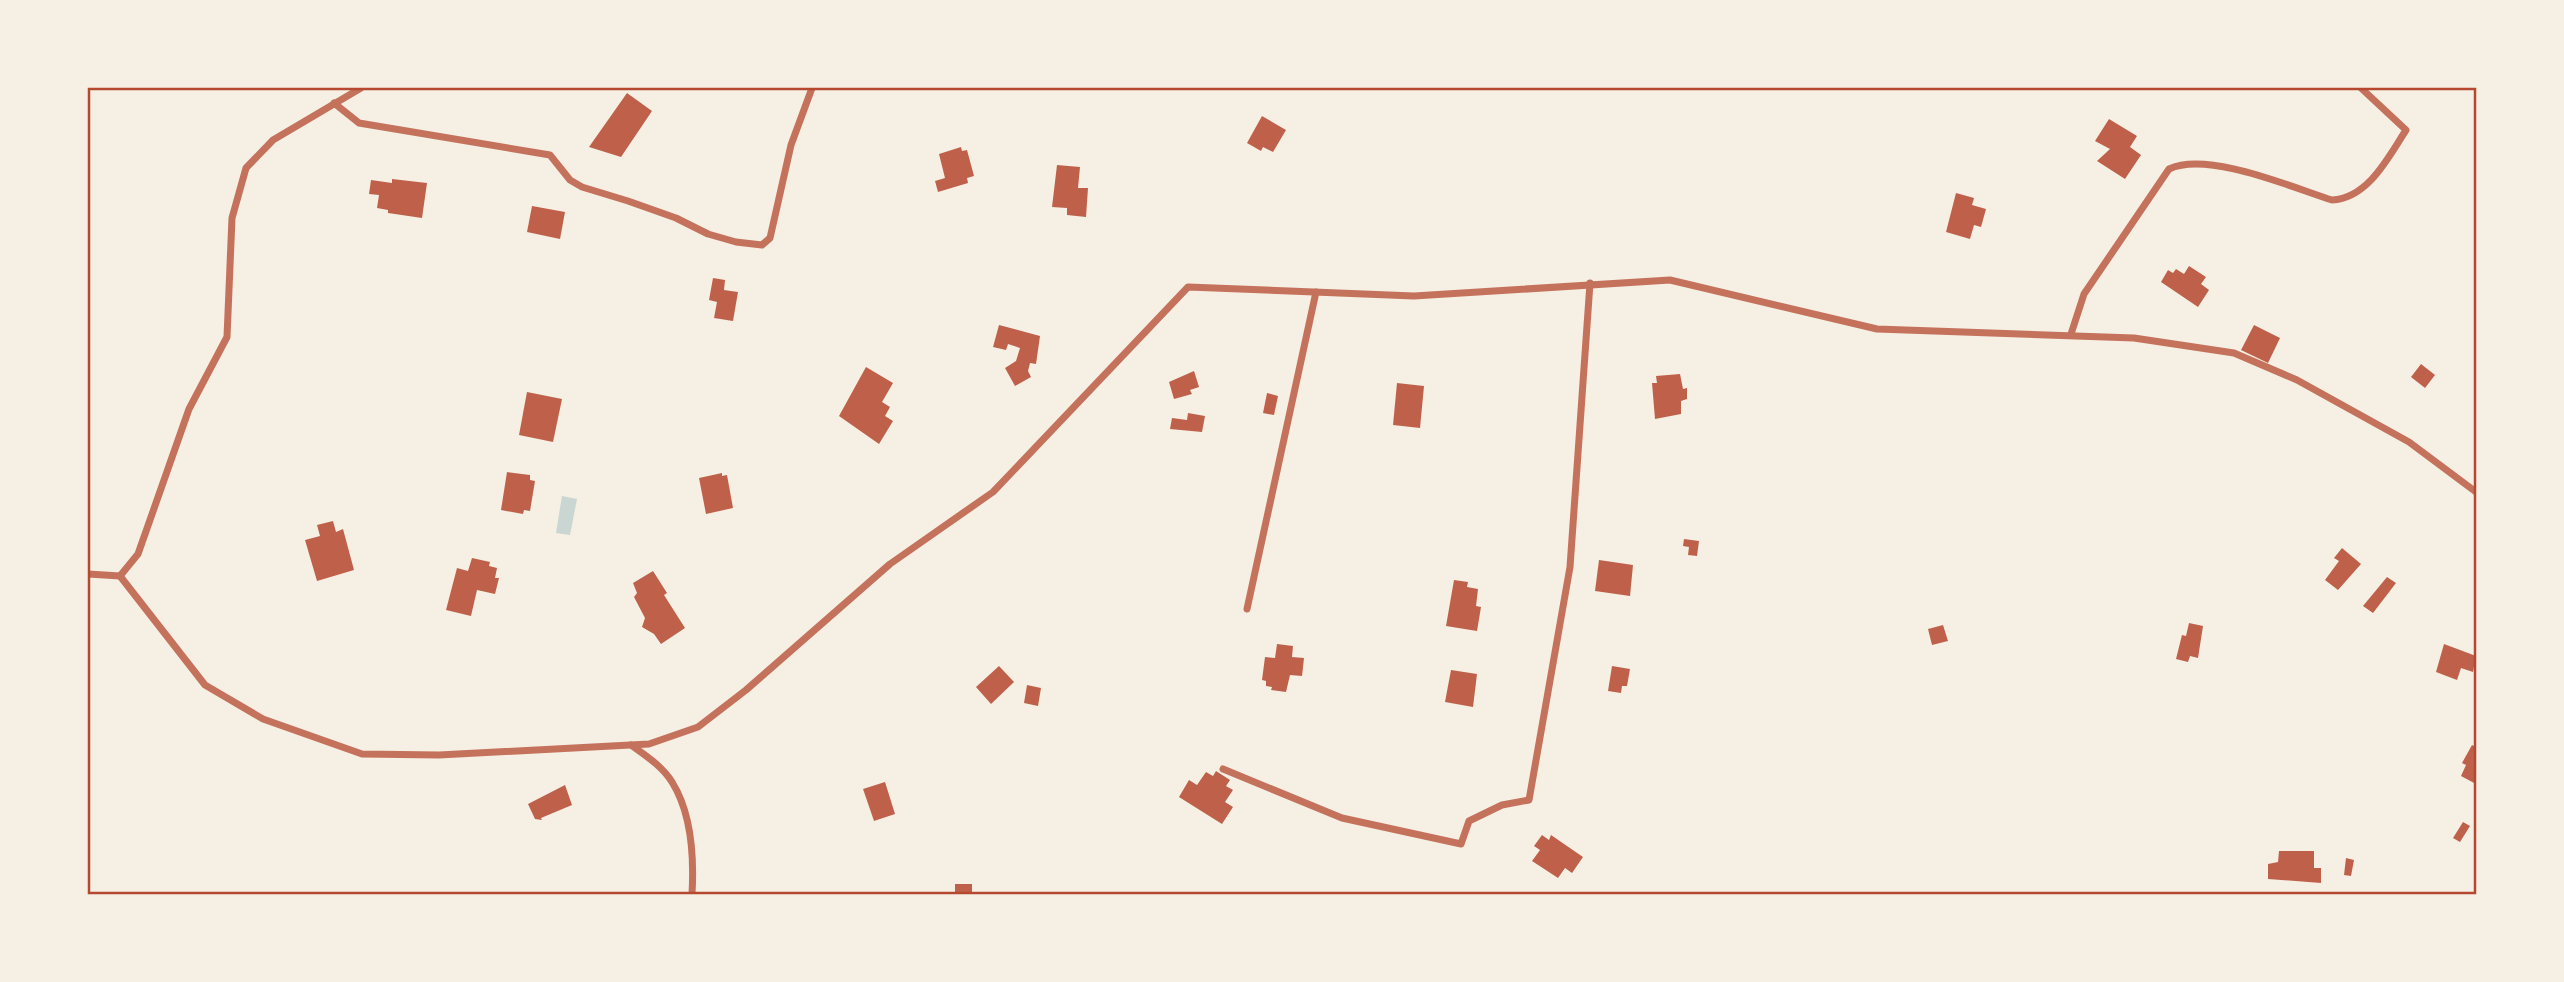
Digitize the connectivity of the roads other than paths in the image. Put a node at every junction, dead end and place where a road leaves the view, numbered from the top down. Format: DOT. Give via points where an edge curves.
graph roads {
  1 [pos="361,88"];
  2 [pos="812,88"];
  3 [pos="2361,88"];
  4 [pos="334,103"];
  5 [pos="1590,283"];
  6 [pos="1316,292"];
  7 [pos="2071,334"];
  8 [pos="2476,492"];
  9 [pos="88,574"];
  10 [pos="120,576"];
  11 [pos="1247,609"];
  12 [pos="631,745"];
  13 [pos="1223,769"];
  14 [pos="692,894"];
  1 -- 4 [label="street"];
  2 -- 4 [label="street" via="791,145 770,238 751,246 582,187 570,180 550,155 359,123"];
  3 -- 7 [label="street" via="2406,130 2359,192 2348,199 2332,200 2197,163 2169,169 2084,293"];
  4 -- 10 [label="street" via="273,140 246,168 232,218 227,337 189,409 138,554"];
  5 -- 6 [label="street" via="1414,296"];
  5 -- 7 [label="street" via="1671,280 1877,329"];
  5 -- 13 [label="street" via="1570,566 1529,800 1502,805 1469,821 1461,844 1342,818"];
  6 -- 11 [label="street"];
  6 -- 12 [label="street" via="1188,287 993,492 890,564 698,727 649,744"];
  7 -- 8 [label="street" via="2234,353 2297,380 2409,442"];
  9 -- 10 [label="street"];
  10 -- 12 [label="street" via="205,685 263,719 362,754"];
  12 -- 14 [label="street" via="659,766 673,784 694,862"];
}
